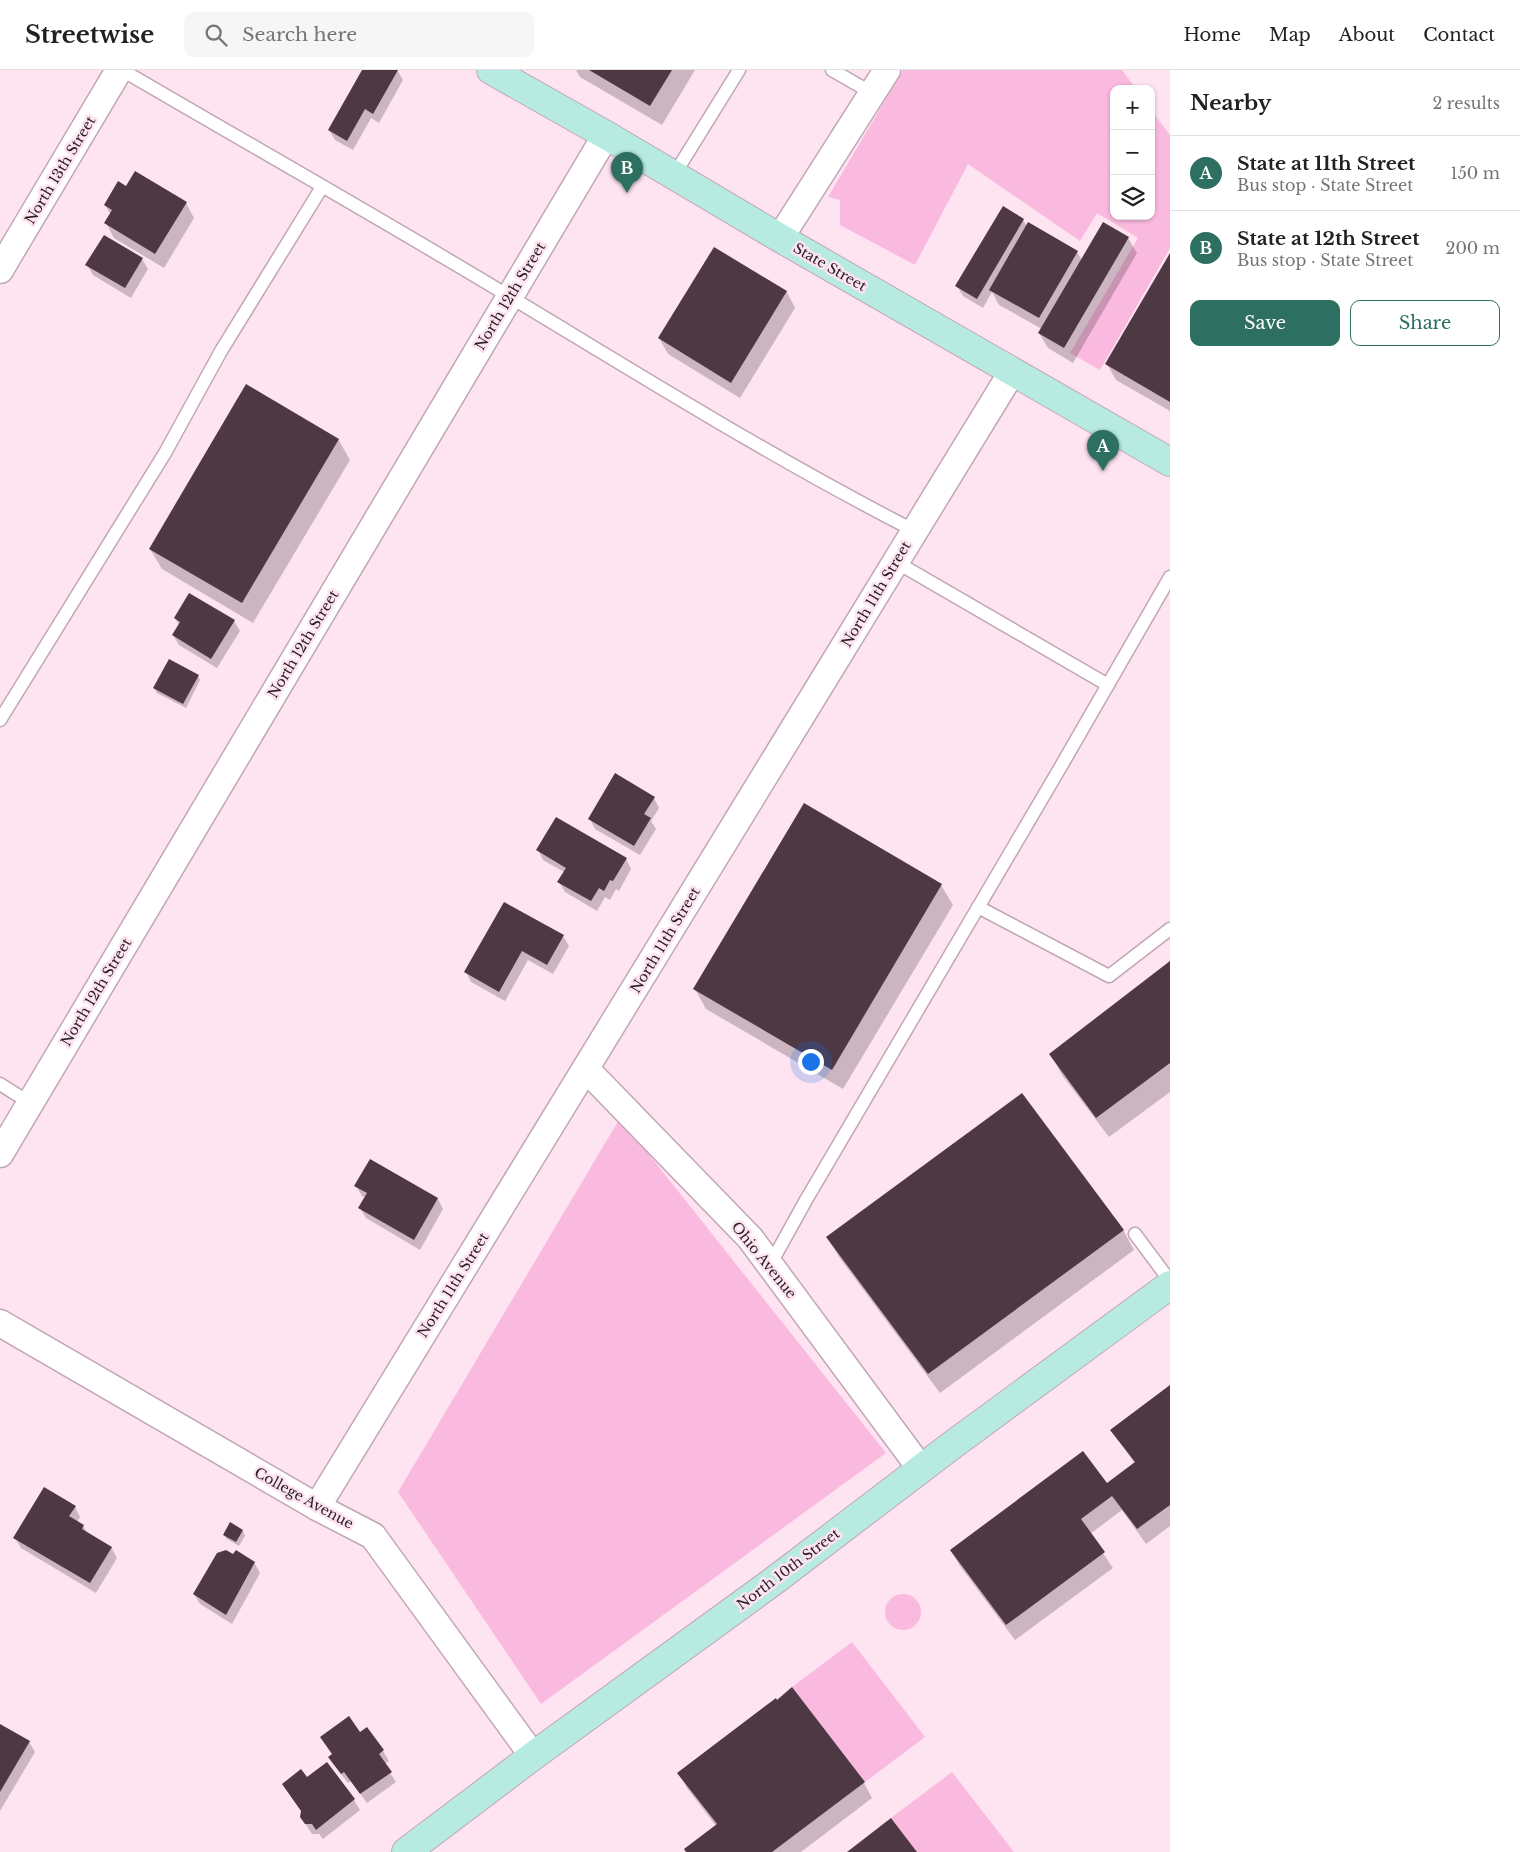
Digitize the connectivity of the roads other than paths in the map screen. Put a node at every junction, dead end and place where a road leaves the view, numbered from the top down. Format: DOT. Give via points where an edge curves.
graph roads {
  1 [pos="120,70"];
  2 [pos="490,70"];
  3 [pos="739,70"];
  4 [pos="832,70"];
  5 [pos="887,70"];
  6 [pos="872,93"];
  7 [pos="606,135"];
  8 [pos="674,175"];
  9 [pos="322,187"];
  10 [pos="780,238"];
  11 [pos="0,270"];
  12 [pos="510,297"];
  13 [pos="1012,372"];
  14 [pos="1170,462"];
  15 [pos="915,531"];
  16 [pos="896,562"];
  17 [pos="1170,577"];
  18 [pos="1108,685"];
  19 [pos="0,720"];
  20 [pos="978,907"];
  21 [pos="1170,929"];
  22 [pos="586,1069"];
  23 [pos="0,1084"];
  24 [pos="30,1103"];
  25 [pos="0,1154"];
  26 [pos="1135,1234"];
  27 [pos="770,1265"];
  28 [pos="1170,1281"];
  29 [pos="1170,1285"];
  30 [pos="0,1323"];
  31 [pos="920,1469"];
  32 [pos="317,1507"];
  33 [pos="533,1756"];
  34 [pos="406,1852"];
  1 -- 9 [label="lane"];
  1 -- 11 [label="street, North 13th Street"];
  2 -- 7 [label="main road, State Street"];
  3 -- 8 [label="lane"];
  4 -- 6 [label="lane"];
  5 -- 6 [label="street"];
  6 -- 10 [label="street"];
  7 -- 8 [label="main road, State Street"];
  7 -- 12 [label="street, North 12th Street"];
  8 -- 10 [label="main road, State Street"];
  9 -- 12 [label="lane"];
  9 -- 19 [label="lane" via="221,351 165,454"];
  10 -- 13 [label="main road, State Street"];
  12 -- 15 [label="lane" via="732,432"];
  12 -- 24 [label="street, North 12th Street"];
  13 -- 14 [label="main road, State Street"];
  13 -- 15 [label="street, North 11th Street"];
  15 -- 16 [label="street, North 11th Street"];
  16 -- 18 [label="lane"];
  16 -- 22 [label="street, North 11th Street"];
  17 -- 18 [label="lane"];
  18 -- 20 [label="lane"];
  20 -- 21 [label="lane" via="1109,976"];
  20 -- 27 [label="lane"];
  22 -- 27 [label="street, Ohio Avenue" via="750,1238"];
  22 -- 32 [label="street, North 11th Street"];
  23 -- 24 [label="lane"];
  24 -- 25 [label="street, North 12th Street"];
  26 -- 28 [label="lane"];
  27 -- 31 [label="street, Ohio Avenue"];
  29 -- 31 [label="main road, North 10th Street"];
  30 -- 32 [label="street, College Avenue"];
  31 -- 33 [label="main road, North 10th Street" via="772,1583"];
  32 -- 33 [label="street, College Avenue" via="373,1536"];
  33 -- 34 [label="main road, North 10th Street"];
}
